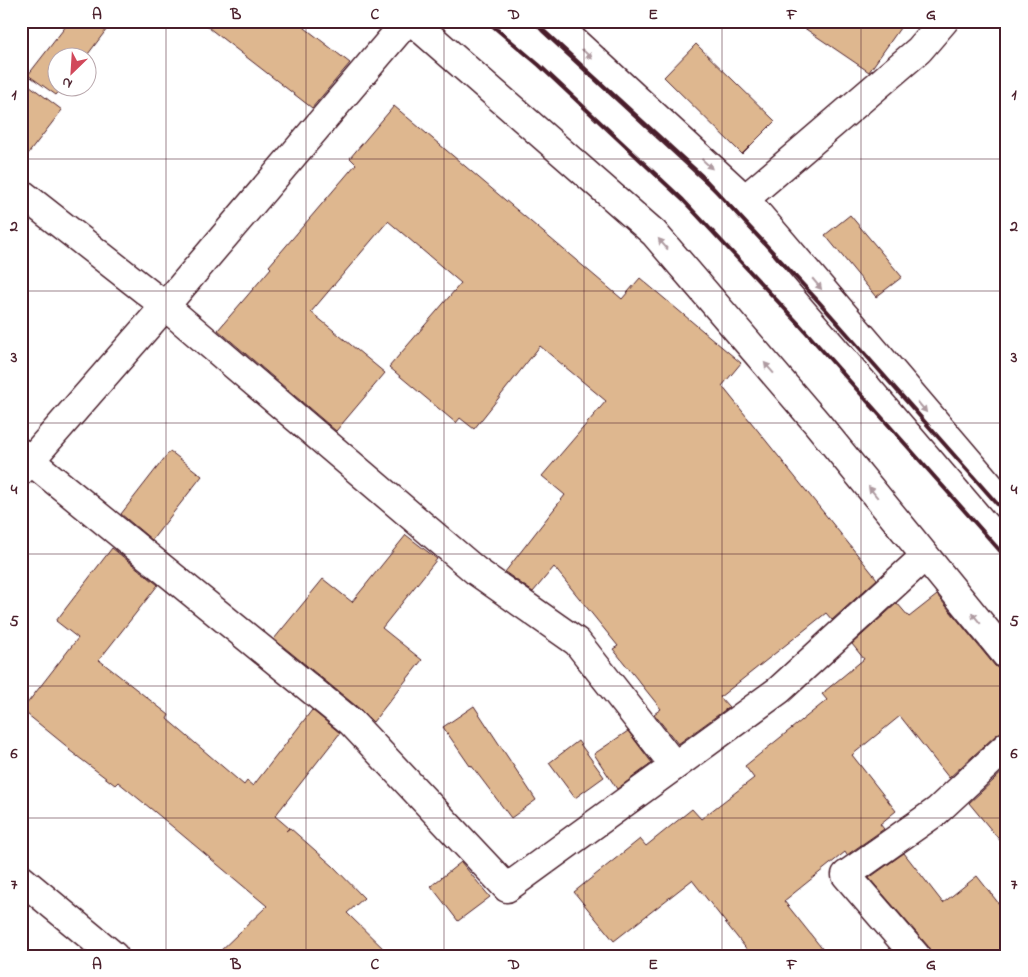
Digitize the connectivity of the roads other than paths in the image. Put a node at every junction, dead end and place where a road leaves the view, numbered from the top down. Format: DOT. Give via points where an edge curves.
graph roads {
  1 [pos="407,21"];
  2 [pos="412,21"];
  3 [pos="552,21"];
  4 [pos="944,21"];
  5 [pos="21,193"];
  6 [pos="744,199"];
  7 [pos="165,306"];
  8 [pos="24,462"];
  9 [pos="1007,506"];
  10 [pos="926,556"];
  11 [pos="1007,656"];
  12 [pos="1007,746"];
  13 [pos="674,765"];
  14 [pos="21,879"];
  15 [pos="114,956"];
  16 [pos="916,956"];
  1 -- 7 [label="street"];
  10 -- 2 [label="street, one-way" via="654,233"];
  3 -- 6 [label="street, one-way"];
  4 -- 6 [label="street" via="919,50"];
  5 -- 7 [label="street"];
  6 -- 9 [label="street, one-way"];
  7 -- 8 [label="street"];
  7 -- 13 [label="street" via="476,571 577,642"];
  8 -- 13 [label="street" via="351,722 507,888"];
  11 -- 10 [label="street, one-way"];
  10 -- 13 [label="street" via="779,690"];
  12 -- 16 [label="street" via="937,811 846,875"];
  14 -- 15 [label="street"];
}
